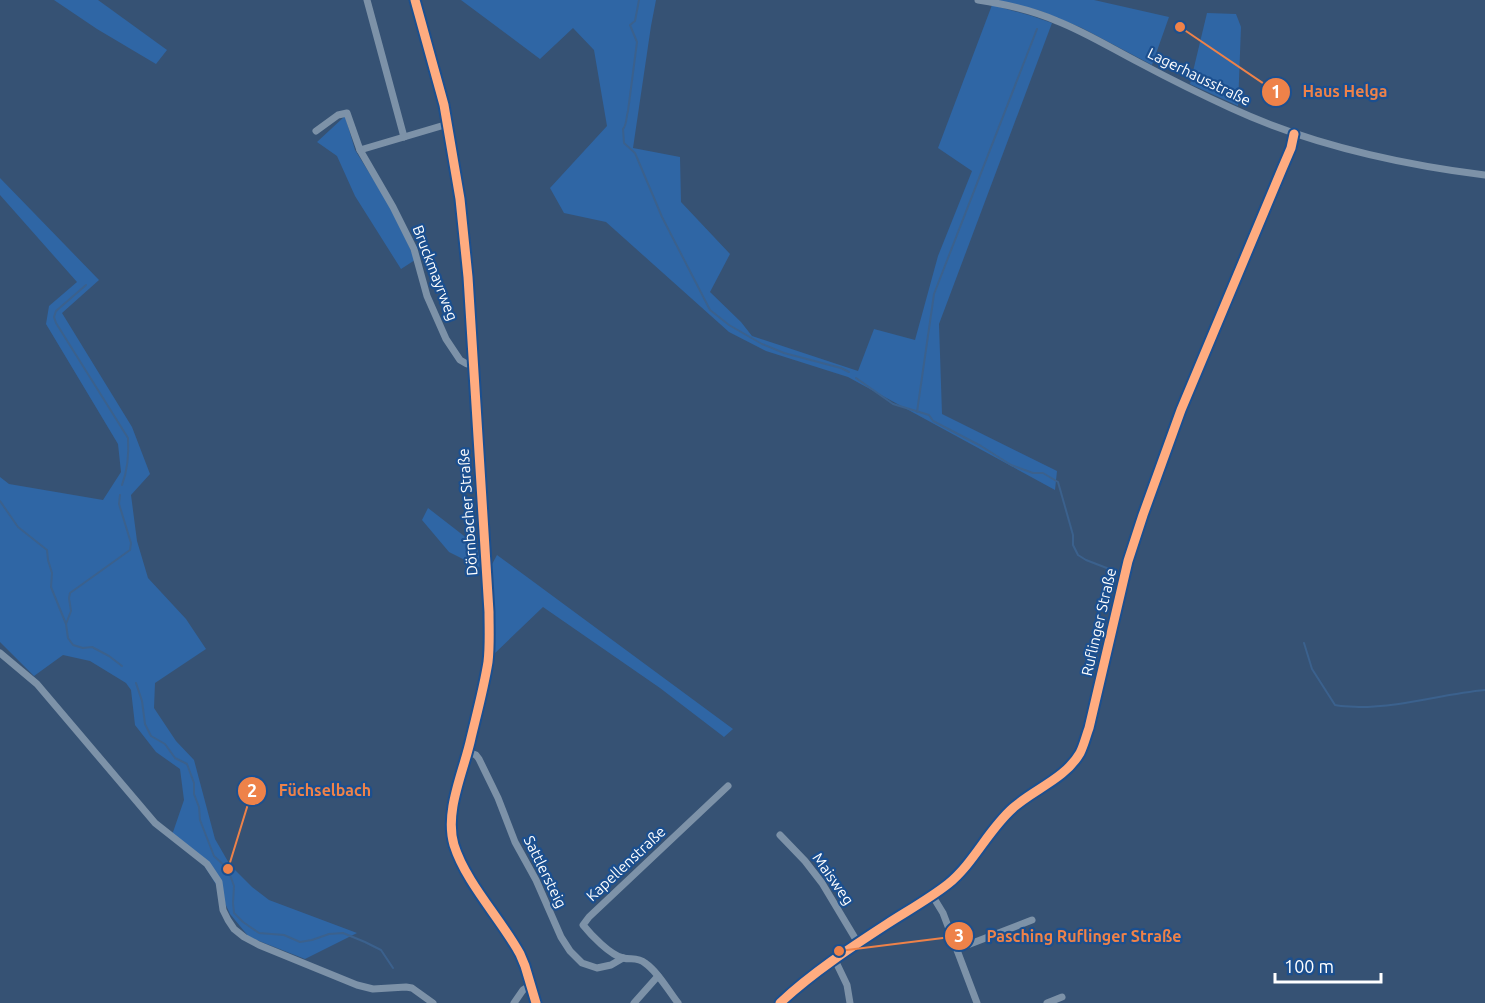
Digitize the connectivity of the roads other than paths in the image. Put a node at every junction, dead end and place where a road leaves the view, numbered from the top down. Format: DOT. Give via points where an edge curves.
graph roads {
  1 [pos="368,0"];
  2 [pos="415,0"];
  3 [pos="978,0"];
  4 [pos="448,124"];
  5 [pos="316,130"];
  6 [pos="1294,134"];
  7 [pos="404,136"];
  8 [pos="360,150"];
  9 [pos="1485,175"];
  10 [pos="473,364"];
  11 [pos="0,653"];
  12 [pos="468,752"];
  13 [pos="728,786"];
  14 [pos="780,835"];
  15 [pos="932,895"];
  16 [pos="1032,920"];
  17 [pos="858,943"];
  18 [pos="957,949"];
  19 [pos="623,958"];
  20 [pos="835,960"];
  21 [pos="658,976"];
  22 [pos="531,985"];
  23 [pos="1062,997"];
  24 [pos="790,999"];
  25 [pos="433,1003"];
  26 [pos="514,1003"];
  27 [pos="536,1003"];
  28 [pos="634,1003"];
  29 [pos="678,1003"];
  30 [pos="780,1003"];
  31 [pos="850,1003"];
  32 [pos="977,1003"];
  33 [pos="1047,1003"];
  1 -- 7 [label="street"];
  2 -- 4 [label="street, Dörnbacher Straße"];
  3 -- 6 [label="street, Lagerhausstraße" via="1054,20 1211,99"];
  4 -- 7 [label="street"];
  4 -- 10 [label="street, Dörnbacher Straße" via="464,232"];
  5 -- 8 [label="street, Bruckmayrweg" via="347,112"];
  6 -- 9 [label="street, Lagerhausstraße" via="1370,155"];
  6 -- 15 [label="street, Ruflinger Straße" via="1181,410 1143,515 1080,752 1064,772 1005,816 956,876"];
  7 -- 8 [label="street"];
  8 -- 10 [label="street, Bruckmayrweg" via="414,249 427,296 446,339 460,360"];
  10 -- 12 [label="street, Dörnbacher Straße" via="489,630 486,671"];
  11 -- 25 [label="street" via="37,684 155,823 212,870 220,887 225,916 238,932 259,945 357,985 373,989 412,988"];
  12 -- 19 [label="street, Sattlersteig" via="479,759 515,842 570,951 582,963 597,968"];
  12 -- 22 [label="street, Dörnbacher Straße" via="453,807 453,841 466,870 520,954"];
  13 -- 19 [label="street, Kapellenstraße" via="584,924"];
  14 -- 17 [label="street, Maisweg" via="822,883"];
  15 -- 17 [label="street, Ruflinger Straße"];
  15 -- 18 [label="street" via="944,913"];
  16 -- 18 [label="street"];
  17 -- 20 [label="street, Ruflinger Straße"];
  18 -- 32 [label="street"];
  19 -- 21 [label="street, Kapellenstraße" via="641,960"];
  20 -- 24 [label="street, Ruflinger Straße"];
  20 -- 31 [label="street" via="847,985"];
  21 -- 28 [label="street"];
  21 -- 29 [label="street, Kapellenstraße"];
  22 -- 26 [label="street"];
  22 -- 27 [label="street, Dörnbacher Straße"];
  23 -- 33 [label="street"];
  24 -- 30 [label="street, Ruflinger Straße"];
}
